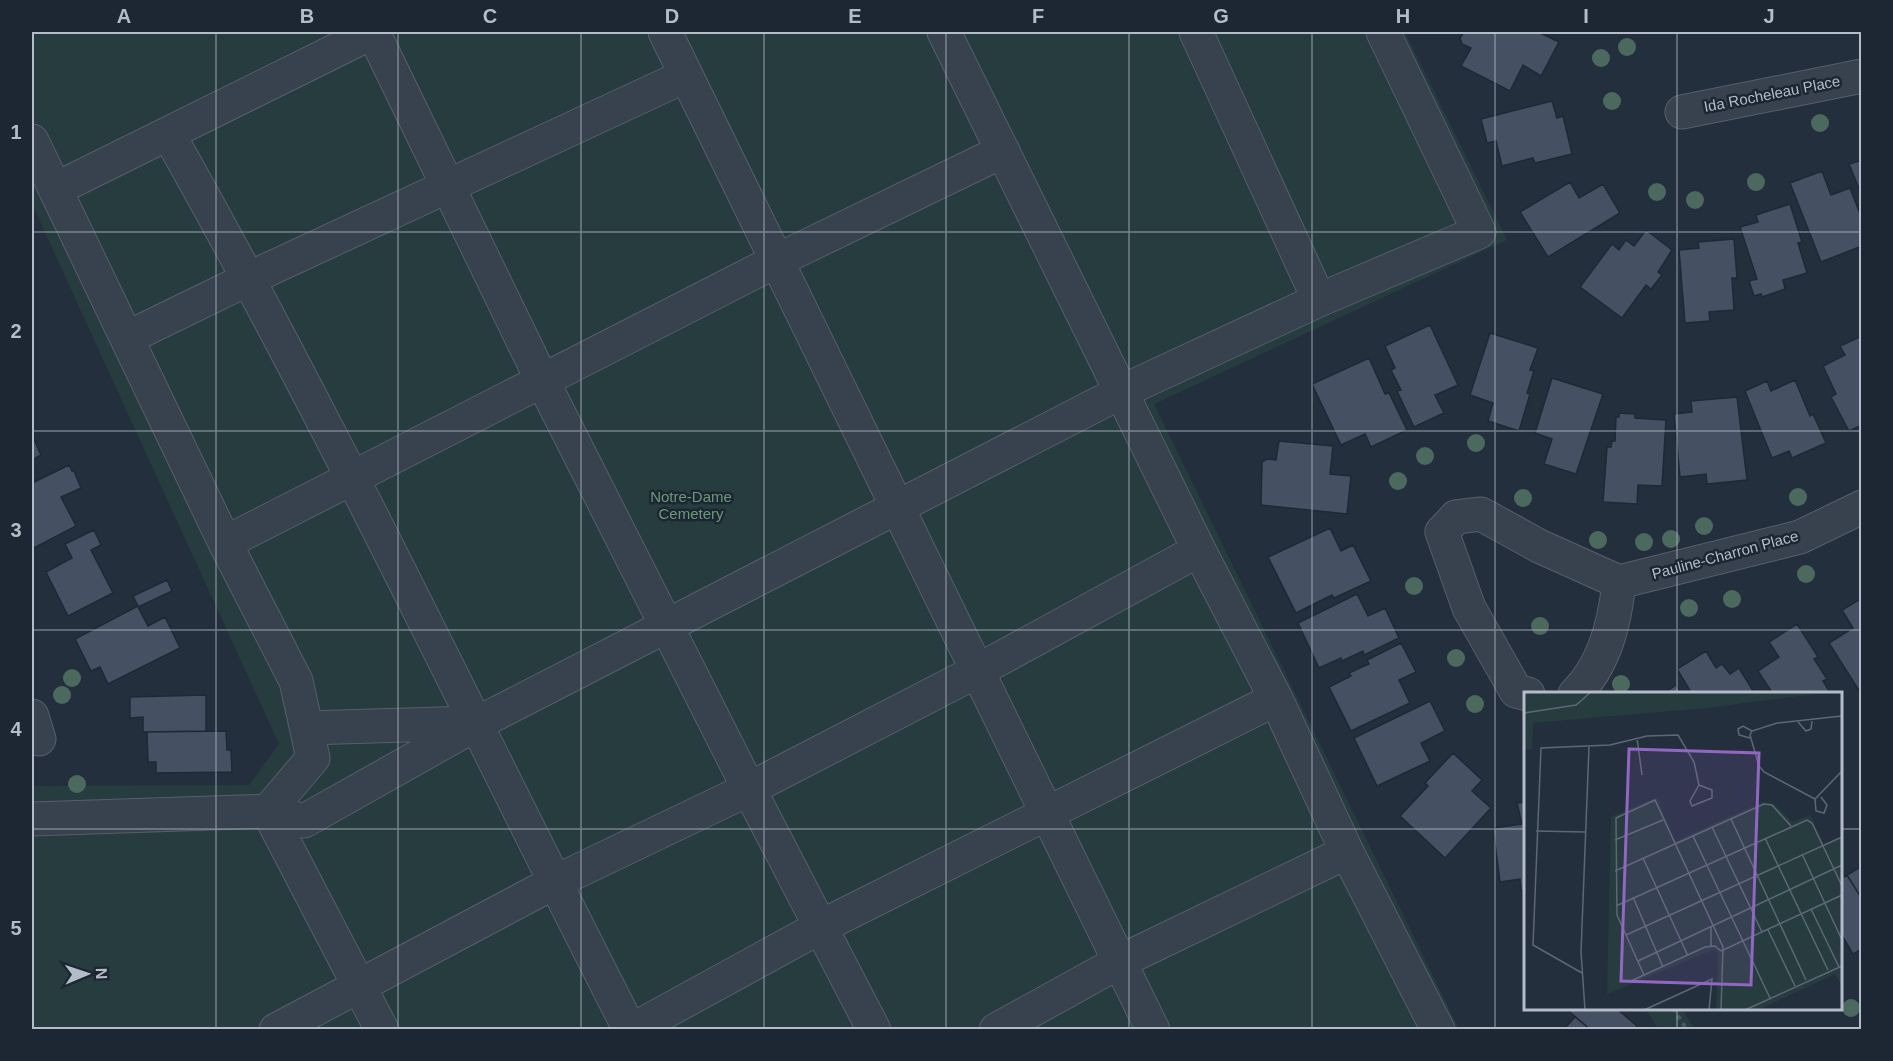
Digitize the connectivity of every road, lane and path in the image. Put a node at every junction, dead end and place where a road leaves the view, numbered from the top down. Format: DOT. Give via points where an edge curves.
graph roads {
  1 [pos="373,32"];
  2 [pos="665,32"];
  3 [pos="944,32"];
  4 [pos="1196,32"];
  5 [pos="1383,32"];
  6 [pos="685,76"];
  7 [pos="1862,76"];
  8 [pos="1682,111"];
  9 [pos="169,135"];
  10 [pos="32,141"];
  11 [pos="1003,151"];
  12 [pos="450,185"];
  13 [pos="56,189"];
  14 [pos="778,260"];
  15 [pos="250,278"];
  16 [pos="1319,300"];
  17 [pos="127,338"];
  18 [pos="542,380"];
  19 [pos="1123,391"];
  20 [pos="353,477"];
  21 [pos="897,506"];
  22 [pos="1862,507"];
  23 [pos="225,543"];
  24 [pos="1199,550"];
  25 [pos="1619,582"];
  26 [pos="667,625"];
  27 [pos="979,670"];
  28 [pos="1524,692"];
  29 [pos="1576,692"];
  30 [pos="1276,699"];
  31 [pos="478,723"];
  32 [pos="307,728"];
  33 [pos="749,789"];
  34 [pos="268,811"];
  35 [pos="1045,813"];
  36 [pos="32,819"];
  37 [pos="1347,852"];
  38 [pos="555,882"];
  39 [pos="820,927"];
  40 [pos="1121,961"];
  41 [pos="360,985"];
  42 [pos="1674,1010"];
  43 [pos="276,1029"];
  44 [pos="382,1029"];
  45 [pos="631,1029"];
  46 [pos="874,1029"];
  47 [pos="996,1029"];
  48 [pos="1153,1029"];
  49 [pos="1438,1029"];
  50 [pos="1687,1029"];
  1 -- 9 [label="street"];
  1 -- 12 [label="street"];
  2 -- 6 [label="street"];
  3 -- 11 [label="street"];
  4 -- 16 [label="street"];
  5 -- 16 [label="street" via="1479,232"];
  6 -- 12 [label="street"];
  6 -- 14 [label="street"];
  7 -- 8 [label="street, Ida Rocheleau Place"];
  9 -- 13 [label="street"];
  9 -- 15 [label="street"];
  10 -- 13 [label="street"];
  11 -- 14 [label="street"];
  11 -- 19 [label="street"];
  12 -- 15 [label="street"];
  12 -- 18 [label="street"];
  13 -- 17 [label="street"];
  14 -- 18 [label="street"];
  14 -- 21 [label="street"];
  15 -- 17 [label="street"];
  15 -- 20 [label="street"];
  16 -- 19 [label="street"];
  17 -- 23 [label="street"];
  18 -- 20 [label="street"];
  18 -- 26 [label="street"];
  19 -- 21 [label="street"];
  19 -- 24 [label="street"];
  20 -- 23 [label="street"];
  20 -- 31 [label="street"];
  21 -- 26 [label="street"];
  21 -- 27 [label="street"];
  22 -- 25 [label="street, Pauline-Charron Place" via="1800,537"];
  23 -- 32 [label="street" via="296,681"];
  24 -- 27 [label="street"];
  24 -- 30 [label="street"];
  25 -- 28 [label="street" via="1480,514 1456,517 1442,532 1469,608 1516,691"];
  25 -- 29 [label="street" via="1616,614 1604,649 1590,677"];
  26 -- 31 [label="street"];
  26 -- 33 [label="street"];
  27 -- 33 [label="street"];
  27 -- 35 [label="street"];
  30 -- 35 [label="street"];
  30 -- 37 [label="street"];
  31 -- 32 [label="street"];
  31 -- 34 [label="street" via="304,821"];
  31 -- 38 [label="street"];
  32 -- 34 [label="street" via="313,758"];
  33 -- 38 [label="street"];
  33 -- 39 [label="street"];
  34 -- 36 [label="street"];
  34 -- 41 [label="street"];
  35 -- 39 [label="street"];
  35 -- 40 [label="street"];
  37 -- 40 [label="street"];
  37 -- 49 [label="street"];
  38 -- 41 [label="street"];
  38 -- 45 [label="street"];
  39 -- 45 [label="street"];
  39 -- 46 [label="street"];
  40 -- 47 [label="street"];
  40 -- 48 [label="street"];
  41 -- 43 [label="street"];
  41 -- 44 [label="street"];
  42 -- 50 [label="path"];
}
